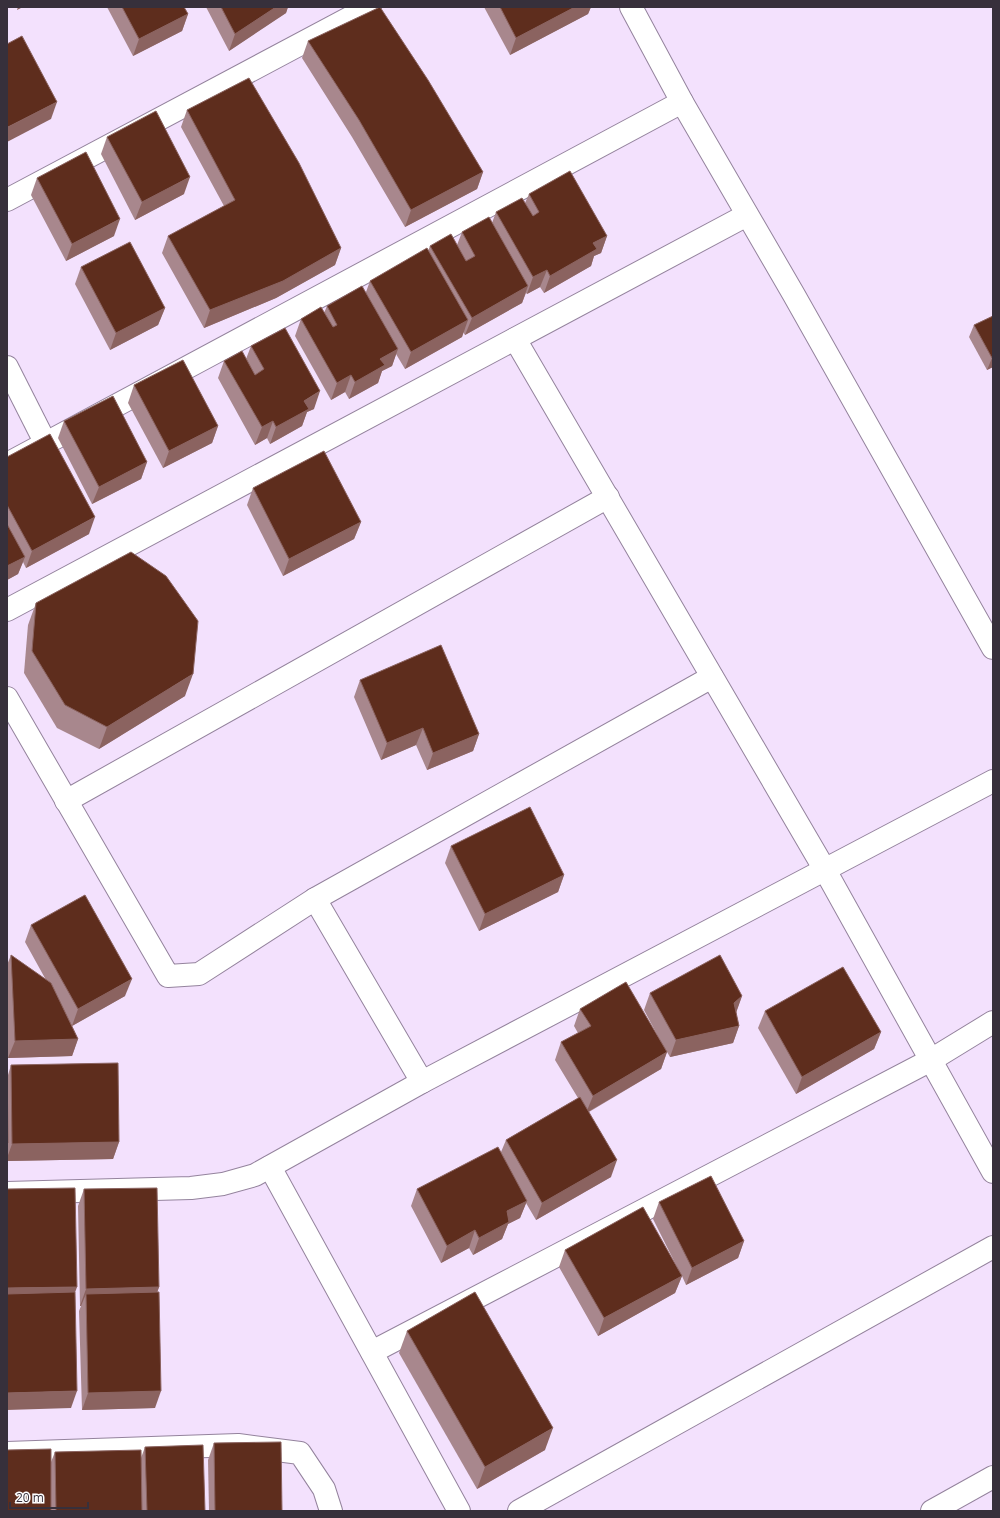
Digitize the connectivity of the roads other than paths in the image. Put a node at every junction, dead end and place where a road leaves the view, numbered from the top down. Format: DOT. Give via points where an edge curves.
graph roads {
  1 [pos="370,7"];
  2 [pos="631,7"];
  3 [pos="682,102"];
  4 [pos="7,200"];
  5 [pos="747,215"];
  6 [pos="515,339"];
  7 [pos="7,367"];
  8 [pos="46,444"];
  9 [pos="7,464"];
  10 [pos="608,497"];
  11 [pos="7,610"];
  12 [pos="993,648"];
  13 [pos="712,677"];
  14 [pos="7,698"];
  15 [pos="993,781"];
  16 [pos="66,801"];
  17 [pos="825,870"];
  18 [pos="315,899"];
  19 [pos="993,1022"];
  20 [pos="931,1060"];
  21 [pos="422,1082"];
  22 [pos="270,1167"];
  23 [pos="993,1172"];
  24 [pos="7,1193"];
  25 [pos="993,1247"];
  26 [pos="372,1352"];
  27 [pos="7,1454"];
  28 [pos="993,1477"];
  29 [pos="331,1511"];
  30 [pos="459,1511"];
  31 [pos="518,1511"];
  32 [pos="932,1511"];
  1 -- 4 [label="street"];
  2 -- 3 [label="street"];
  3 -- 5 [label="street"];
  3 -- 8 [label="street"];
  5 -- 6 [label="street"];
  5 -- 12 [label="street"];
  6 -- 10 [label="street"];
  6 -- 11 [label="street"];
  7 -- 8 [label="street"];
  8 -- 9 [label="street"];
  10 -- 13 [label="street"];
  10 -- 16 [label="street"];
  13 -- 17 [label="street"];
  13 -- 18 [label="street"];
  14 -- 16 [label="street"];
  15 -- 17 [label="street"];
  16 -- 18 [label="street" via="168,976 199,974"];
  17 -- 20 [label="street"];
  17 -- 21 [label="street"];
  18 -- 21 [label="street"];
  19 -- 20 [label="street"];
  20 -- 23 [label="street"];
  20 -- 26 [label="street"];
  21 -- 22 [label="street"];
  22 -- 24 [label="street" via="255,1175 229,1182 191,1188"];
  22 -- 26 [label="street"];
  25 -- 31 [label="street"];
  26 -- 30 [label="street"];
  27 -- 29 [label="street" via="238,1445 300,1453 324,1489"];
  28 -- 32 [label="street"];
}
